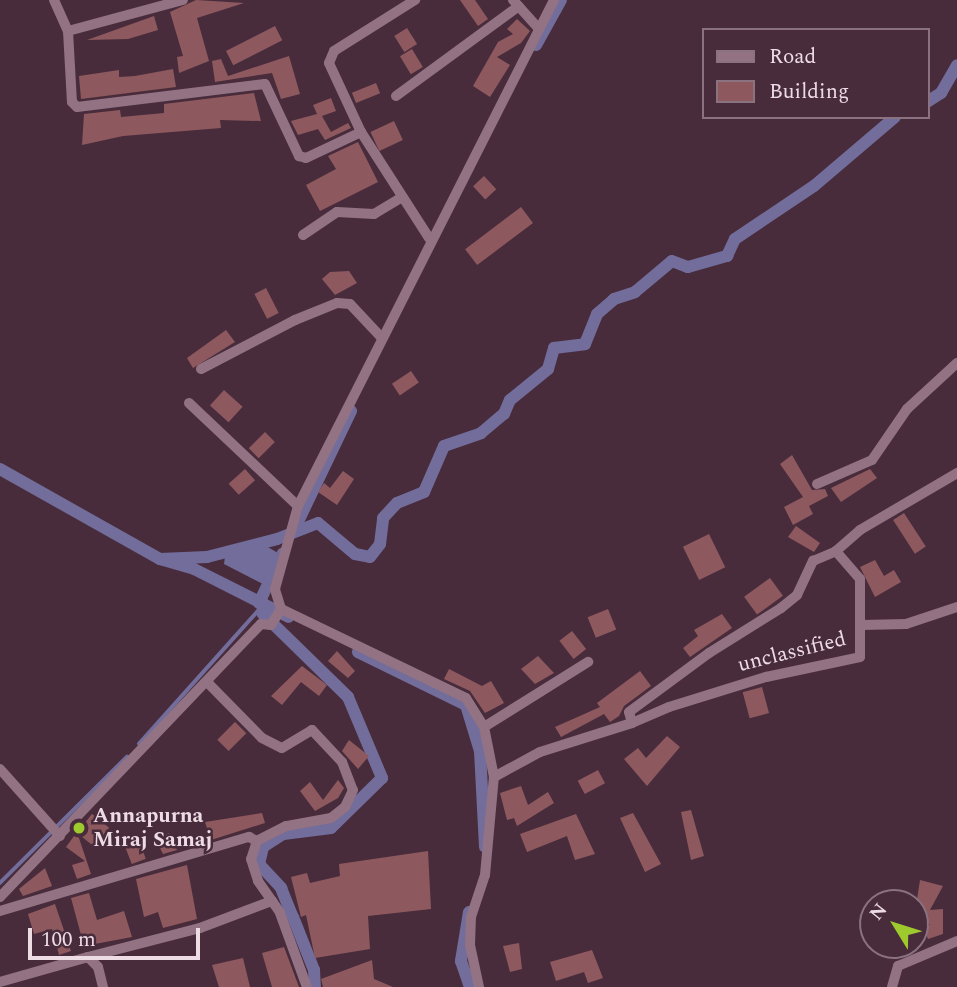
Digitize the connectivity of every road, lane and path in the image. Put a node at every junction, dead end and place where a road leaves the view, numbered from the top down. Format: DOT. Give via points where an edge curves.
graph roads {
  1 [pos="54,0"];
  2 [pos="183,0"];
  3 [pos="415,0"];
  4 [pos="554,0"];
  5 [pos="516,3"];
  6 [pos="538,27"];
  7 [pos="68,31"];
  8 [pos="396,96"];
  9 [pos="361,132"];
  10 [pos="402,197"];
  11 [pos="303,236"];
  12 [pos="429,238"];
  13 [pos="380,336"];
  14 [pos="957,363"];
  15 [pos="201,369"];
  16 [pos="189,403"];
  17 [pos="957,473"];
  18 [pos="817,484"];
  19 [pos="298,506"];
  20 [pos="836,551"];
  21 [pos="957,607"];
  22 [pos="281,609"];
  23 [pos="862,625"];
  24 [pos="588,662"];
  25 [pos="207,682"];
  26 [pos="632,723"];
  27 [pos="484,727"];
  28 [pos="0,769"];
  29 [pos="494,777"];
  30 [pos="60,836"];
  31 [pos="257,841"];
  32 [pos="0,897"];
  33 [pos="272,901"];
  34 [pos="0,911"];
  35 [pos="957,942"];
  36 [pos="89,957"];
  37 [pos="0,982"];
  38 [pos="894,986"];
  39 [pos="103,987"];
  40 [pos="307,987"];
  41 [pos="480,987"];
  1 -- 7 [label="street"];
  2 -- 7 [label="street"];
  3 -- 9 [label="street" via="330,57"];
  4 -- 6 [label="street"];
  5 -- 6 [label="street"];
  5 -- 8 [label="street"];
  6 -- 12 [label="street"];
  7 -- 9 [label="street" via="72,102 82,109 265,84 302,158"];
  9 -- 10 [label="street"];
  10 -- 11 [label="street" via="374,214 337,212"];
  10 -- 12 [label="street"];
  12 -- 13 [label="street"];
  13 -- 15 [label="street" via="350,304 337,303"];
  13 -- 19 [label="street"];
  14 -- 18 [label="street" via="907,409 872,460"];
  16 -- 19 [label="street"];
  17 -- 20 [label="street" via="868,525"];
  19 -- 22 [label="street" via="275,589"];
  20 -- 23 [label="street, unclassified" via="860,579"];
  20 -- 26 [label="street" via="813,561 797,596 629,712"];
  21 -- 23 [label="street" via="906,624"];
  22 -- 25 [label="street" via="271,625 261,624"];
  22 -- 27 [label="street" via="467,698"];
  23 -- 26 [label="street, unclassified" via="860,657 766,677"];
  24 -- 27 [label="street"];
  25 -- 30 [label="street"];
  25 -- 31 [label="street" via="262,738 282,748 312,730 342,762 353,790 345,807 331,818 286,826"];
  26 -- 29 [label="street, unclassified" via="540,752"];
  27 -- 29 [label="street"];
  28 -- 30 [label="street"];
  29 -- 41 [label="street" via="485,876 471,917 470,945"];
  30 -- 32 [label="street"];
  31 -- 33 [label="street" via="251,859 258,881"];
  31 -- 34 [label="street" via="249,837"];
  33 -- 36 [label="street" via="200,928"];
  33 -- 40 [label="street" via="297,952"];
  35 -- 38 [label="street" via="898,966"];
  36 -- 37 [label="street"];
  36 -- 39 [label="street" via="98,967"];
}
